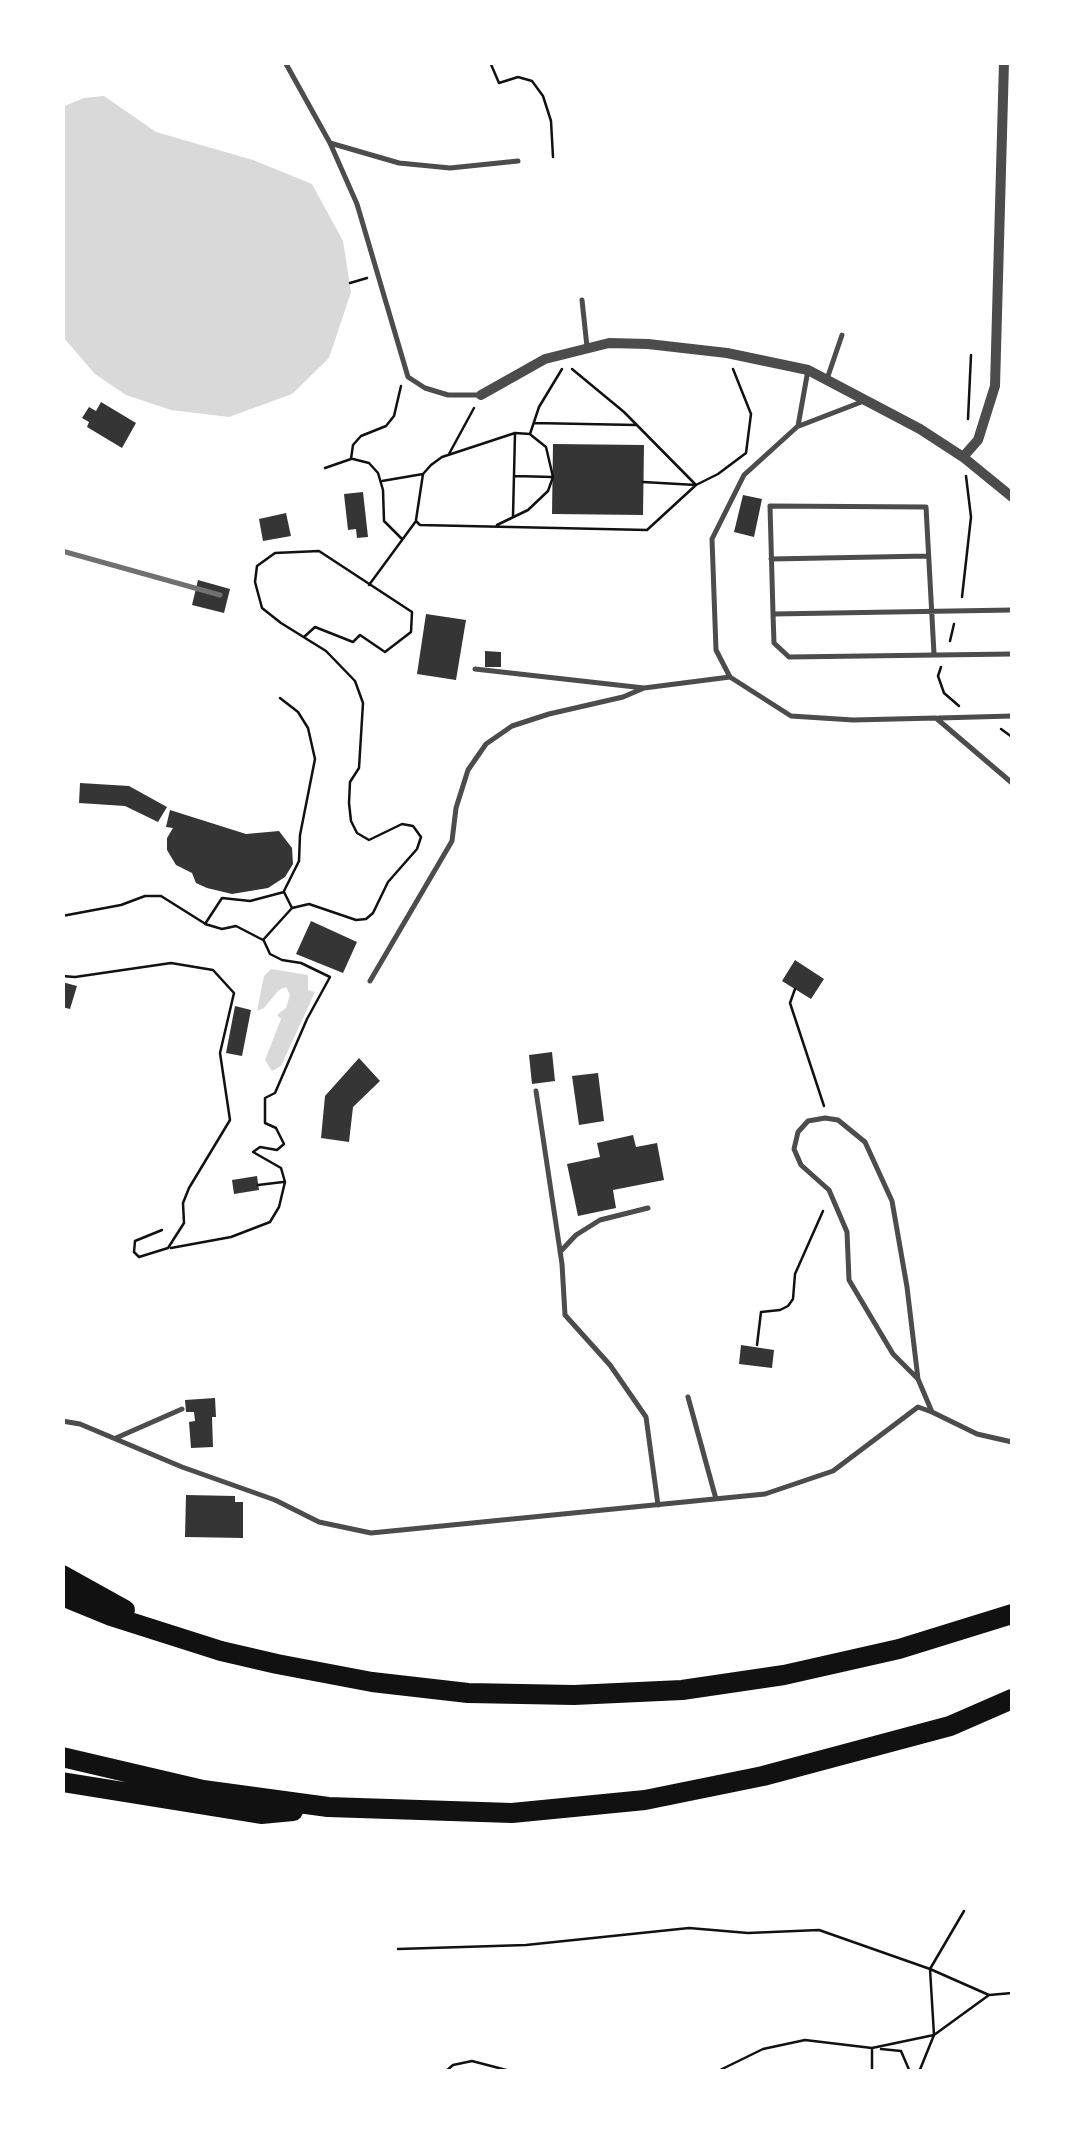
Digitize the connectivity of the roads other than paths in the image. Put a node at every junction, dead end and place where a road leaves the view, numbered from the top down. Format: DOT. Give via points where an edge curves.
graph roads {
  1 [pos="286,62"];
  2 [pos="1004,62"];
  3 [pos="330,142"];
  4 [pos="1007,149"];
  5 [pos="518,161"];
  6 [pos="582,300"];
  7 [pos="842,335"];
  8 [pos="588,348"];
  9 [pos="998,355"];
  10 [pos="1012,355"];
  11 [pos="808,370"];
  12 [pos="826,379"];
  13 [pos="481,395"];
  14 [pos="867,400"];
  15 [pos="798,426"];
  16 [pos="963,456"];
  17 [pos="1012,497"];
  18 [pos="928,556"];
  19 [pos="771,559"];
  20 [pos="1012,610"];
  21 [pos="931,612"];
  22 [pos="772,614"];
  23 [pos="934,654"];
  24 [pos="1012,654"];
  25 [pos="475,669"];
  26 [pos="730,677"];
  27 [pos="644,688"];
  28 [pos="1012,716"];
  29 [pos="936,718"];
  30 [pos="1012,782"];
  31 [pos="370,981"];
  32 [pos="536,1091"];
  33 [pos="648,1208"];
  34 [pos="560,1252"];
  35 [pos="918,1379"];
  36 [pos="688,1397"];
  37 [pos="182,1409"];
  38 [pos="932,1412"];
  39 [pos="62,1420"];
  40 [pos="115,1438"];
  41 [pos="1012,1442"];
  42 [pos="716,1499"];
  43 [pos="658,1505"];
  44 [pos="62,1576"];
  45 [pos="62,1596"];
  46 [pos="1012,1614"];
  47 [pos="166,1633"];
  48 [pos="1012,1699"];
  49 [pos="62,1758"];
  50 [pos="62,1782"];
  51 [pos="328,1807"];
  1 -- 3 [label="lane"];
  2 -- 4 [label="street"];
  3 -- 5 [label="lane" via="399,163 450,168"];
  3 -- 13 [label="lane" via="357,204 408,377 448,395"];
  4 -- 9 [label="street"];
  6 -- 8 [label="lane"];
  7 -- 12 [label="lane"];
  8 -- 11 [label="street" via="648,344"];
  8 -- 13 [label="street" via="545,359"];
  9 -- 10 [label="street"];
  9 -- 16 [label="street" via="989,410 978,440"];
  11 -- 12 [label="street"];
  11 -- 15 [label="lane"];
  12 -- 14 [label="street"];
  14 -- 15 [label="lane"];
  14 -- 16 [label="street"];
  15 -- 26 [label="lane" via="744,475 712,539 716,650"];
  16 -- 17 [label="street"];
  18 -- 19 [label="lane"];
  18 -- 19 [label="lane" via="926,507 770,506"];
  18 -- 21 [label="lane"];
  19 -- 22 [label="lane"];
  20 -- 21 [label="lane"];
  21 -- 22 [label="lane"];
  21 -- 23 [label="lane"];
  22 -- 23 [label="lane" via="774,643 789,657"];
  23 -- 24 [label="lane"];
  25 -- 27 [label="lane"];
  26 -- 27 [label="lane"];
  26 -- 29 [label="lane" via="791,716"];
  27 -- 31 [label="lane" via="512,726 486,744 468,770 452,841"];
  28 -- 29 [label="lane"];
  29 -- 30 [label="lane"];
  32 -- 34 [label="lane"];
  33 -- 34 [label="lane" via="600,1220"];
  34 -- 43 [label="lane" via="566,1316 646,1417"];
  35 -- 35 [label="lane" via="892,1201 865,1142 838,1120 808,1120 794,1149 801,1166 830,1190 847,1232 849,1280 883,1340"];
  35 -- 38 [label="lane"];
  36 -- 42 [label="lane"];
  37 -- 40 [label="lane"];
  38 -- 41 [label="lane"];
  38 -- 42 [label="lane" via="918,1408 833,1472 766,1494"];
  39 -- 40 [label="lane"];
  40 -- 43 [label="lane" via="319,1522 371,1534"];
  42 -- 43 [label="lane"];
  44 -- 47 [label="highway"];
  45 -- 47 [label="highway"];
  46 -- 47 [label="highway" via="899,1650 784,1675 682,1690 574,1694 468,1693 372,1682"];
  48 -- 51 [label="highway" via="950,1726 645,1800 512,1813"];
  49 -- 51 [label="highway" via="203,1790"];
  50 -- 51 [label="highway" via="262,1814"];
}
